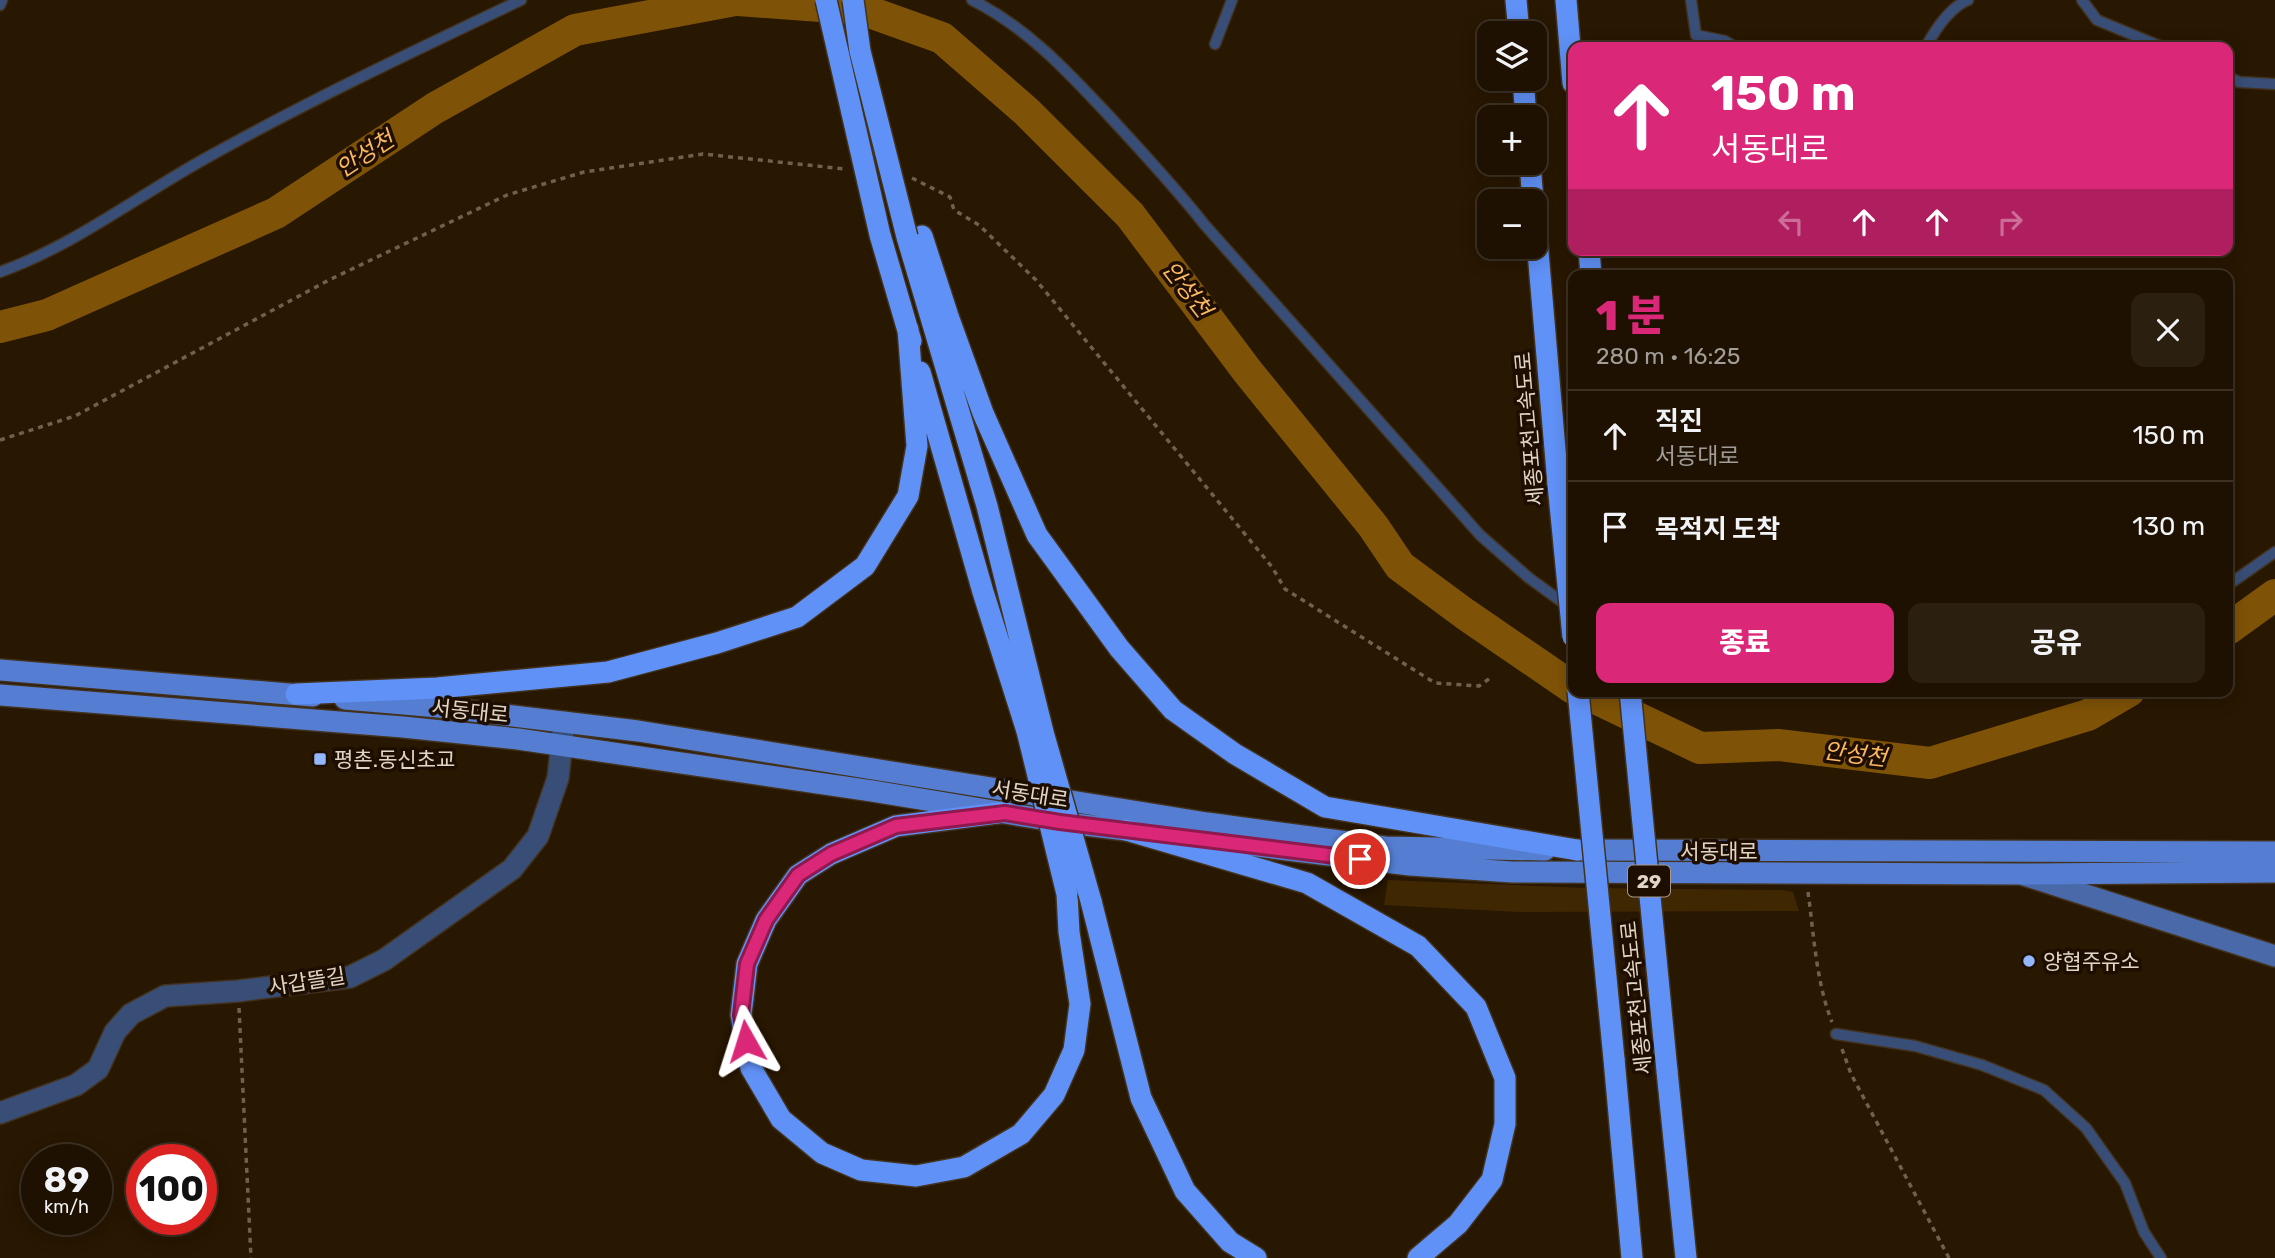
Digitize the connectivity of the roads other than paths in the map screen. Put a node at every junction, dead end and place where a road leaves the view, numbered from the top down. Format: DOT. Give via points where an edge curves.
graph roads {
  1 [pos="2,0"];
  2 [pos="521,0"];
  3 [pos="826,0"];
  4 [pos="853,0"];
  5 [pos="972,0"];
  6 [pos="1232,0"];
  7 [pos="1516,0"];
  8 [pos="1566,0"];
  9 [pos="1691,0"];
  10 [pos="1968,0"];
  11 [pos="2082,0"];
  12 [pos="0,5"];
  13 [pos="1517,21"];
  14 [pos="1570,42"];
  15 [pos="1728,42"];
  16 [pos="1928,42"];
  17 [pos="2150,42"];
  18 [pos="1215,44"];
  19 [pos="2233,79"];
  20 [pos="2275,84"];
  21 [pos="915,236"];
  22 [pos="1539,259"];
  23 [pos="0,272"];
  24 [pos="908,329"];
  25 [pos="2275,552"];
  26 [pos="2233,581"];
  27 [pos="1568,586"];
  28 [pos="1568,606"];
  29 [pos="0,670"];
  30 [pos="296,694"];
  31 [pos="0,695"];
  32 [pos="1579,697"];
  33 [pos="1631,697"];
  34 [pos="564,722"];
  35 [pos="1035,732"];
  36 [pos="563,746"];
  37 [pos="1005,813"];
  38 [pos="1126,830"];
  39 [pos="1577,850"];
  40 [pos="2275,852"];
  41 [pos="2275,872"];
  42 [pos="2019,874"];
  43 [pos="2275,956"];
  44 [pos="1836,1034"];
  45 [pos="0,1113"];
  46 [pos="1256,1258"];
  47 [pos="1418,1258"];
  48 [pos="1632,1258"];
  49 [pos="1686,1258"];
  50 [pos="2161,1258"];
  1 -- 12 [label="lane"];
  2 -- 23 [label="lane" via="282,116 59,246"];
  3 -- 24 [label="highway, bridge" via="880,235"];
  4 -- 21 [label="highway, bridge" via="860,51"];
  5 -- 28 [label="lane" via="995,11 1053,56 1175,187 1480,535"];
  6 -- 18 [label="lane"];
  7 -- 13 [label="highway"];
  8 -- 14 [label="highway"];
  9 -- 15 [label="lane" via="1696,35"];
  10 -- 16 [label="lane" via="1958,5"];
  11 -- 17 [label="lane" via="2097,20"];
  19 -- 20 [label="lane"];
  21 -- 35 [label="highway" via="987,506"];
  21 -- 39 [label="highway" via="983,413 1037,535 1119,648 1173,710 1235,754 1325,807"];
  22 -- 27 [label="highway, 세종포천고속도로, bridge"];
  24 -- 30 [label="highway" via="917,446 908,496 865,566 797,617 608,671 438,688"];
  24 -- 35 [label="highway" via="983,592"];
  25 -- 26 [label="lane"];
  29 -- 30 [label="main road, 서동대로"];
  30 -- 34 [label="main road, 서동대로"];
  31 -- 36 [label="main road, 서동대로" via="390,725"];
  32 -- 48 [label="highway, 세종포천고속도로 / 29, bridge"];
  33 -- 49 [label="highway, 세종포천고속도로 / 29, bridge"];
  34 -- 36 [label="street, 사갑뜰길"];
  34 -- 39 [label="main road, 서동대로" via="1385,847"];
  35 -- 37 [label="highway, bridge" via="1067,894 1080,1004 1074,1050 1054,1095 1021,1135 964,1167 916,1176 861,1171 822,1153 781,1119 751,1068 741,1015 747,964 766,920 798,875 831,854 896,826"];
  35 -- 46 [label="highway, bridge" via="1091,901 1141,1098 1185,1191 1230,1242"];
  36 -- 37 [label="main road, 서동대로"];
  36 -- 45 [label="street, 사갑뜰길" via="558,778 538,836 512,869 383,960 350,976 238,992 164,996 131,1014 115,1032 98,1069 76,1085"];
  37 -- 38 [label="main road, 서동대로"];
  38 -- 42 [label="main road, 서동대로" via="1379,862 1512,872"];
  38 -- 47 [label="highway" via="1307,883 1418,946 1476,1007 1505,1078 1505,1124 1492,1180 1458,1224"];
  39 -- 40 [label="main road, 서동대로"];
  41 -- 42 [label="main road, 서동대로"];
  42 -- 43 [label="street"];
  44 -- 50 [label="lane" via="1914,1046 2044,1090 2086,1128 2125,1183 2144,1232"];
}
